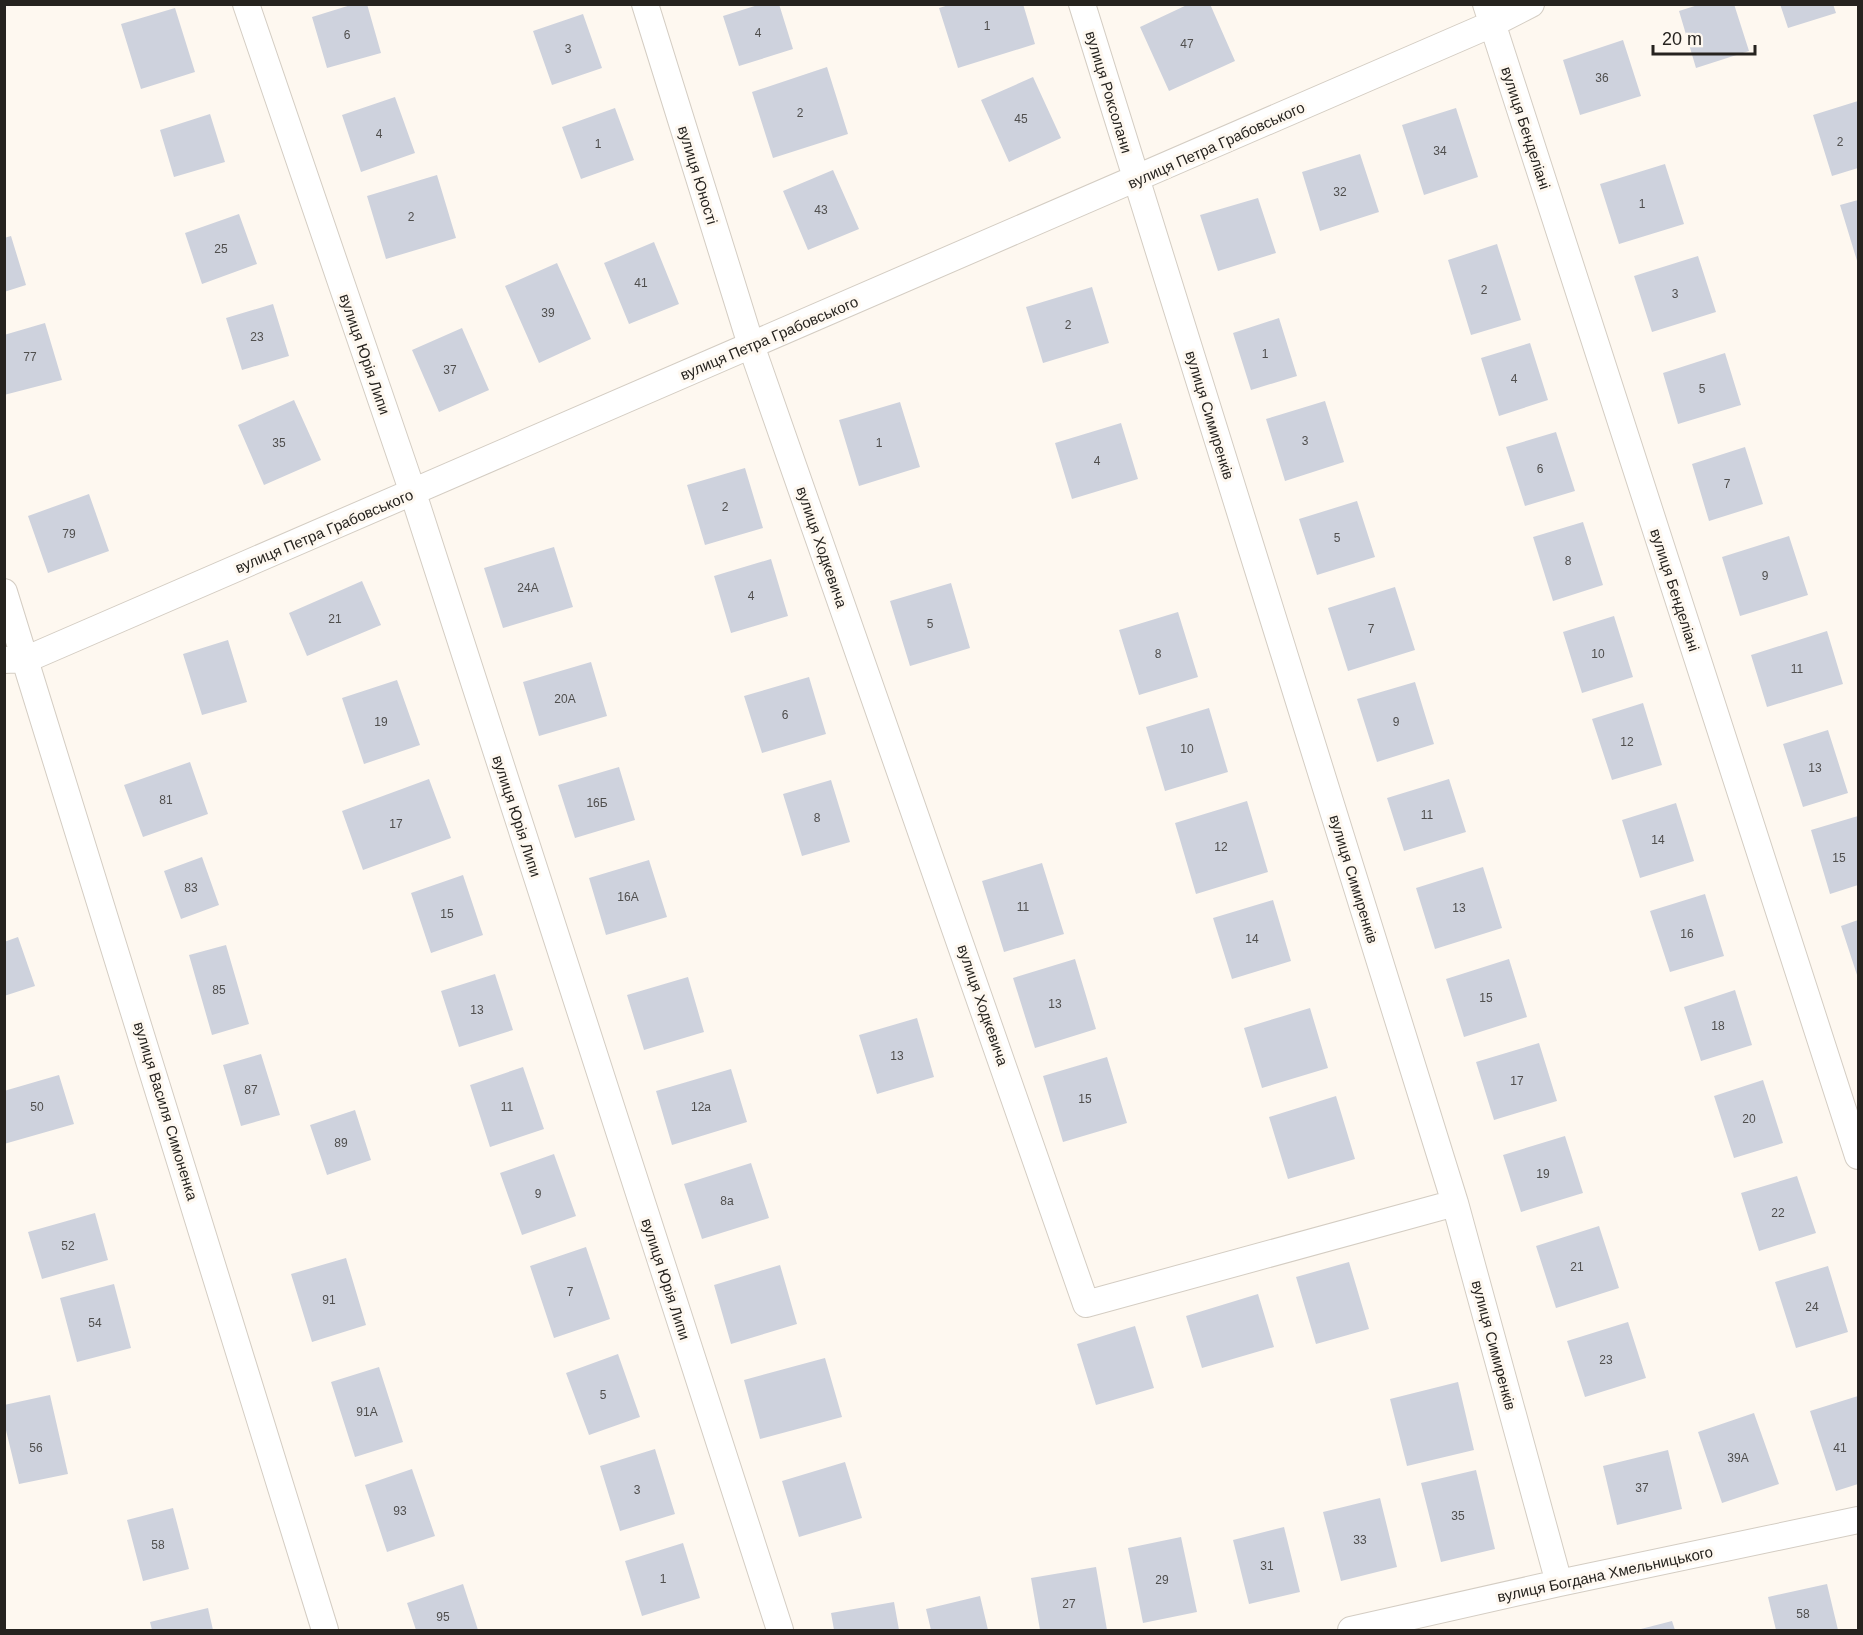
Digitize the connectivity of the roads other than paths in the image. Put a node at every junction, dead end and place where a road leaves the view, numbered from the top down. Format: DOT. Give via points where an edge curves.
graph roads {
  1 [pos="246,4"];
  2 [pos="645,4"];
  3 [pos="1082,4"];
  4 [pos="1531,4"];
  5 [pos="1489,14"];
  6 [pos="1136,180"];
  7 [pos="751,345"];
  8 [pos="412,493"];
  9 [pos="4,592"];
  10 [pos="16,659"];
  11 [pos="1858,1156"];
  12 [pos="1455,1203"];
  13 [pos="1858,1520"];
  14 [pos="1559,1583"];
  15 [pos="325,1630"];
  16 [pos="780,1630"];
  17 [pos="1351,1630"];
  1 -- 8 [label="street, вулиця Юрія Липи"];
  2 -- 7 [label="street, вулиця Юності"];
  3 -- 6 [label="street, вулиця Роксолани"];
  4 -- 5 [label="street, вулиця Петра Грабовського"];
  5 -- 6 [label="street, вулиця Петра Грабовського"];
  5 -- 11 [label="street, вулиця Бенделіані"];
  6 -- 7 [label="street, вулиця Петра Грабовського"];
  6 -- 12 [label="street, вулиця Симиренків"];
  7 -- 8 [label="street, вулиця Петра Грабовського"];
  7 -- 12 [label="street, вулиця Ходкевича" via="1086,1304"];
  8 -- 10 [label="street, вулиця Петра Грабовського"];
  8 -- 16 [label="street, вулиця Юрія Липи"];
  9 -- 10 [label="street, вулиця Василя Симоненка"];
  10 -- 15 [label="street, вулиця Василя Симоненка"];
  12 -- 14 [label="street, вулиця Симиренків"];
  13 -- 14 [label="street, вулиця Богдана Хмельницького"];
  14 -- 17 [label="street, вулиця Богдана Хмельницького"];
}
